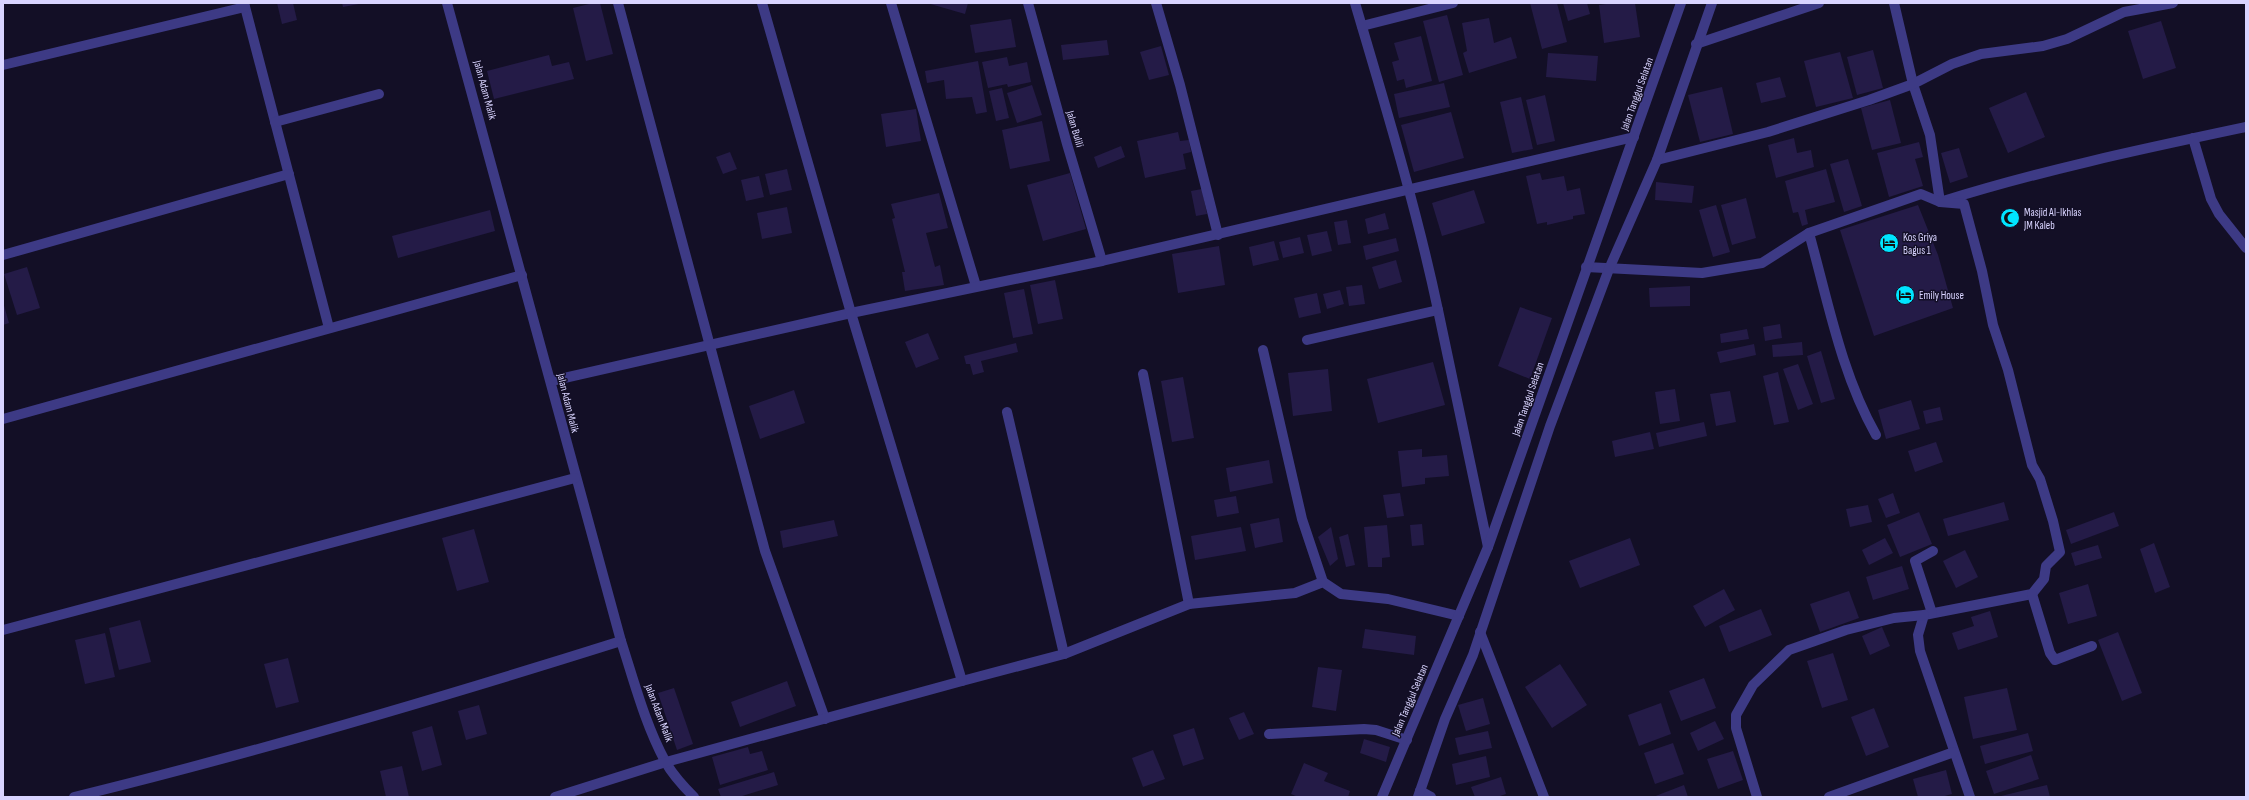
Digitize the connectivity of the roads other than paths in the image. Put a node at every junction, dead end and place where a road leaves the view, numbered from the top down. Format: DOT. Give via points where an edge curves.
graph roads {
  1 [pos="447,3"];
  2 [pos="618,3"];
  3 [pos="762,3"];
  4 [pos="892,3"];
  5 [pos="1028,3"];
  6 [pos="1156,3"];
  7 [pos="1355,3"];
  8 [pos="1453,3"];
  9 [pos="1680,3"];
  10 [pos="1712,3"];
  11 [pos="1819,3"];
  12 [pos="1894,3"];
  13 [pos="2173,3"];
  14 [pos="244,5"];
  15 [pos="1362,26"];
  16 [pos="1696,44"];
  17 [pos="3,65"];
  18 [pos="1913,84"];
  19 [pos="379,94"];
  20 [pos="275,122"];
  21 [pos="2246,127"];
  22 [pos="1634,137"];
  23 [pos="2192,138"];
  24 [pos="1657,160"];
  25 [pos="289,174"];
  26 [pos="1409,188"];
  27 [pos="1940,202"];
  28 [pos="1808,233"];
  29 [pos="1218,235"];
  30 [pos="2246,248"];
  31 [pos="3,255"];
  32 [pos="1102,261"];
  33 [pos="1586,267"];
  34 [pos="1609,269"];
  35 [pos="522,275"];
  36 [pos="976,286"];
  37 [pos="1438,310"];
  38 [pos="851,313"];
  39 [pos="329,328"];
  40 [pos="1307,340"];
  41 [pos="709,346"];
  42 [pos="1263,350"];
  43 [pos="1143,374"];
  44 [pos="550,381"];
  45 [pos="1007,412"];
  46 [pos="3,419"];
  47 [pos="1876,435"];
  48 [pos="575,478"];
  49 [pos="1488,547"];
  50 [pos="1933,551"];
  51 [pos="1323,582"];
  52 [pos="2032,594"];
  53 [pos="1189,604"];
  54 [pos="1928,614"];
  55 [pos="1459,616"];
  56 [pos="3,630"];
  57 [pos="1480,632"];
  58 [pos="621,641"];
  59 [pos="2092,646"];
  60 [pos="1064,654"];
  61 [pos="962,681"];
  62 [pos="825,719"];
  63 [pos="1269,734"];
  64 [pos="1407,740"];
  65 [pos="1954,752"];
  66 [pos="666,762"];
  67 [pos="1419,794"];
  68 [pos="74,797"];
  69 [pos="555,797"];
  70 [pos="694,797"];
  71 [pos="1382,797"];
  72 [pos="1431,797"];
  73 [pos="1544,797"];
  74 [pos="1757,797"];
  75 [pos="1830,797"];
  76 [pos="1970,797"];
  1 -- 35 [label="street, Jalan Adam Malik"];
  2 -- 41 [label="street"];
  3 -- 38 [label="street"];
  4 -- 36 [label="street"];
  5 -- 32 [label="street, Jalan Bulili"];
  6 -- 29 [label="street" via="1180,85"];
  7 -- 15 [label="street"];
  8 -- 15 [label="street"];
  9 -- 22 [label="street, Jalan Tanggul Selatan"];
  10 -- 16 [label="street"];
  11 -- 16 [label="street"];
  12 -- 18 [label="street"];
  13 -- 18 [label="street" via="2124,12 2067,39 2043,46 1981,54 1952,64"];
  14 -- 17 [label="street"];
  14 -- 20 [label="street"];
  15 -- 26 [label="street"];
  16 -- 24 [label="street"];
  18 -- 24 [label="street" via="1768,132"];
  18 -- 27 [label="street" via="1930,136"];
  19 -- 20 [label="street"];
  20 -- 25 [label="street"];
  21 -- 23 [label="street"];
  22 -- 26 [label="street"];
  22 -- 33 [label="street, Jalan Tanggul Selatan"];
  23 -- 27 [label="street" via="2020,177"];
  23 -- 30 [label="street" via="2211,198 2219,214"];
  24 -- 34 [label="street"];
  25 -- 31 [label="street"];
  25 -- 39 [label="street"];
  26 -- 29 [label="street"];
  26 -- 37 [label="street"];
  27 -- 28 [label="street" via="1921,194"];
  27 -- 52 [label="street" via="1964,204 1993,325 2008,370 2032,465 2040,479 2058,539 2060,552 2046,566 2044,579"];
  28 -- 34 [label="street" via="1762,263 1737,268 1702,273"];
  28 -- 47 [label="street" via="1845,366 1865,416"];
  29 -- 32 [label="street"];
  32 -- 36 [label="street"];
  33 -- 34 [label="street"];
  33 -- 49 [label="street, Jalan Tanggul Selatan"];
  34 -- 57 [label="street" via="1550,426"];
  35 -- 39 [label="street"];
  35 -- 44 [label="street, Jalan Adam Malik"];
  36 -- 38 [label="street"];
  37 -- 40 [label="street"];
  37 -- 49 [label="street"];
  38 -- 41 [label="street"];
  38 -- 61 [label="street"];
  39 -- 46 [label="street"];
  41 -- 44 [label="street"];
  41 -- 62 [label="street" via="765,551"];
  42 -- 51 [label="street" via="1302,519"];
  43 -- 53 [label="street"];
  44 -- 48 [label="street, Jalan Adam Malik"];
  45 -- 60 [label="street"];
  48 -- 56 [label="street"];
  48 -- 58 [label="street, Jalan Adam Malik"];
  49 -- 55 [label="street, Jalan Tanggul Selatan"];
  50 -- 54 [label="street" via="1915,562"];
  51 -- 53 [label="street" via="1295,593"];
  51 -- 55 [label="street" via="1341,594 1388,599"];
  52 -- 54 [label="street"];
  52 -- 59 [label="street" via="2050,652 2055,660"];
  53 -- 60 [label="street"];
  54 -- 65 [label="street" via="1918,635 1920,651"];
  54 -- 74 [label="street" via="1894,618 1846,630 1789,650 1753,685 1736,715 1736,728"];
  55 -- 64 [label="street, Jalan Tanggul Selatan"];
  57 -- 67 [label="street" via="1473,655 1445,718"];
  57 -- 73 [label="street"];
  58 -- 66 [label="street, Jalan Adam Malik" via="649,726"];
  58 -- 68 [label="street" via="412,706 186,769"];
  60 -- 61 [label="street"];
  61 -- 62 [label="street"];
  62 -- 66 [label="street"];
  63 -- 64 [label="street" via="1364,729 1376,730"];
  64 -- 71 [label="street, Jalan Tanggul Selatan"];
  65 -- 75 [label="street"];
  65 -- 76 [label="street"];
  66 -- 69 [label="street"];
  66 -- 70 [label="street, Jalan Adam Malik"];
  67 -- 72 [label="street"];
}
